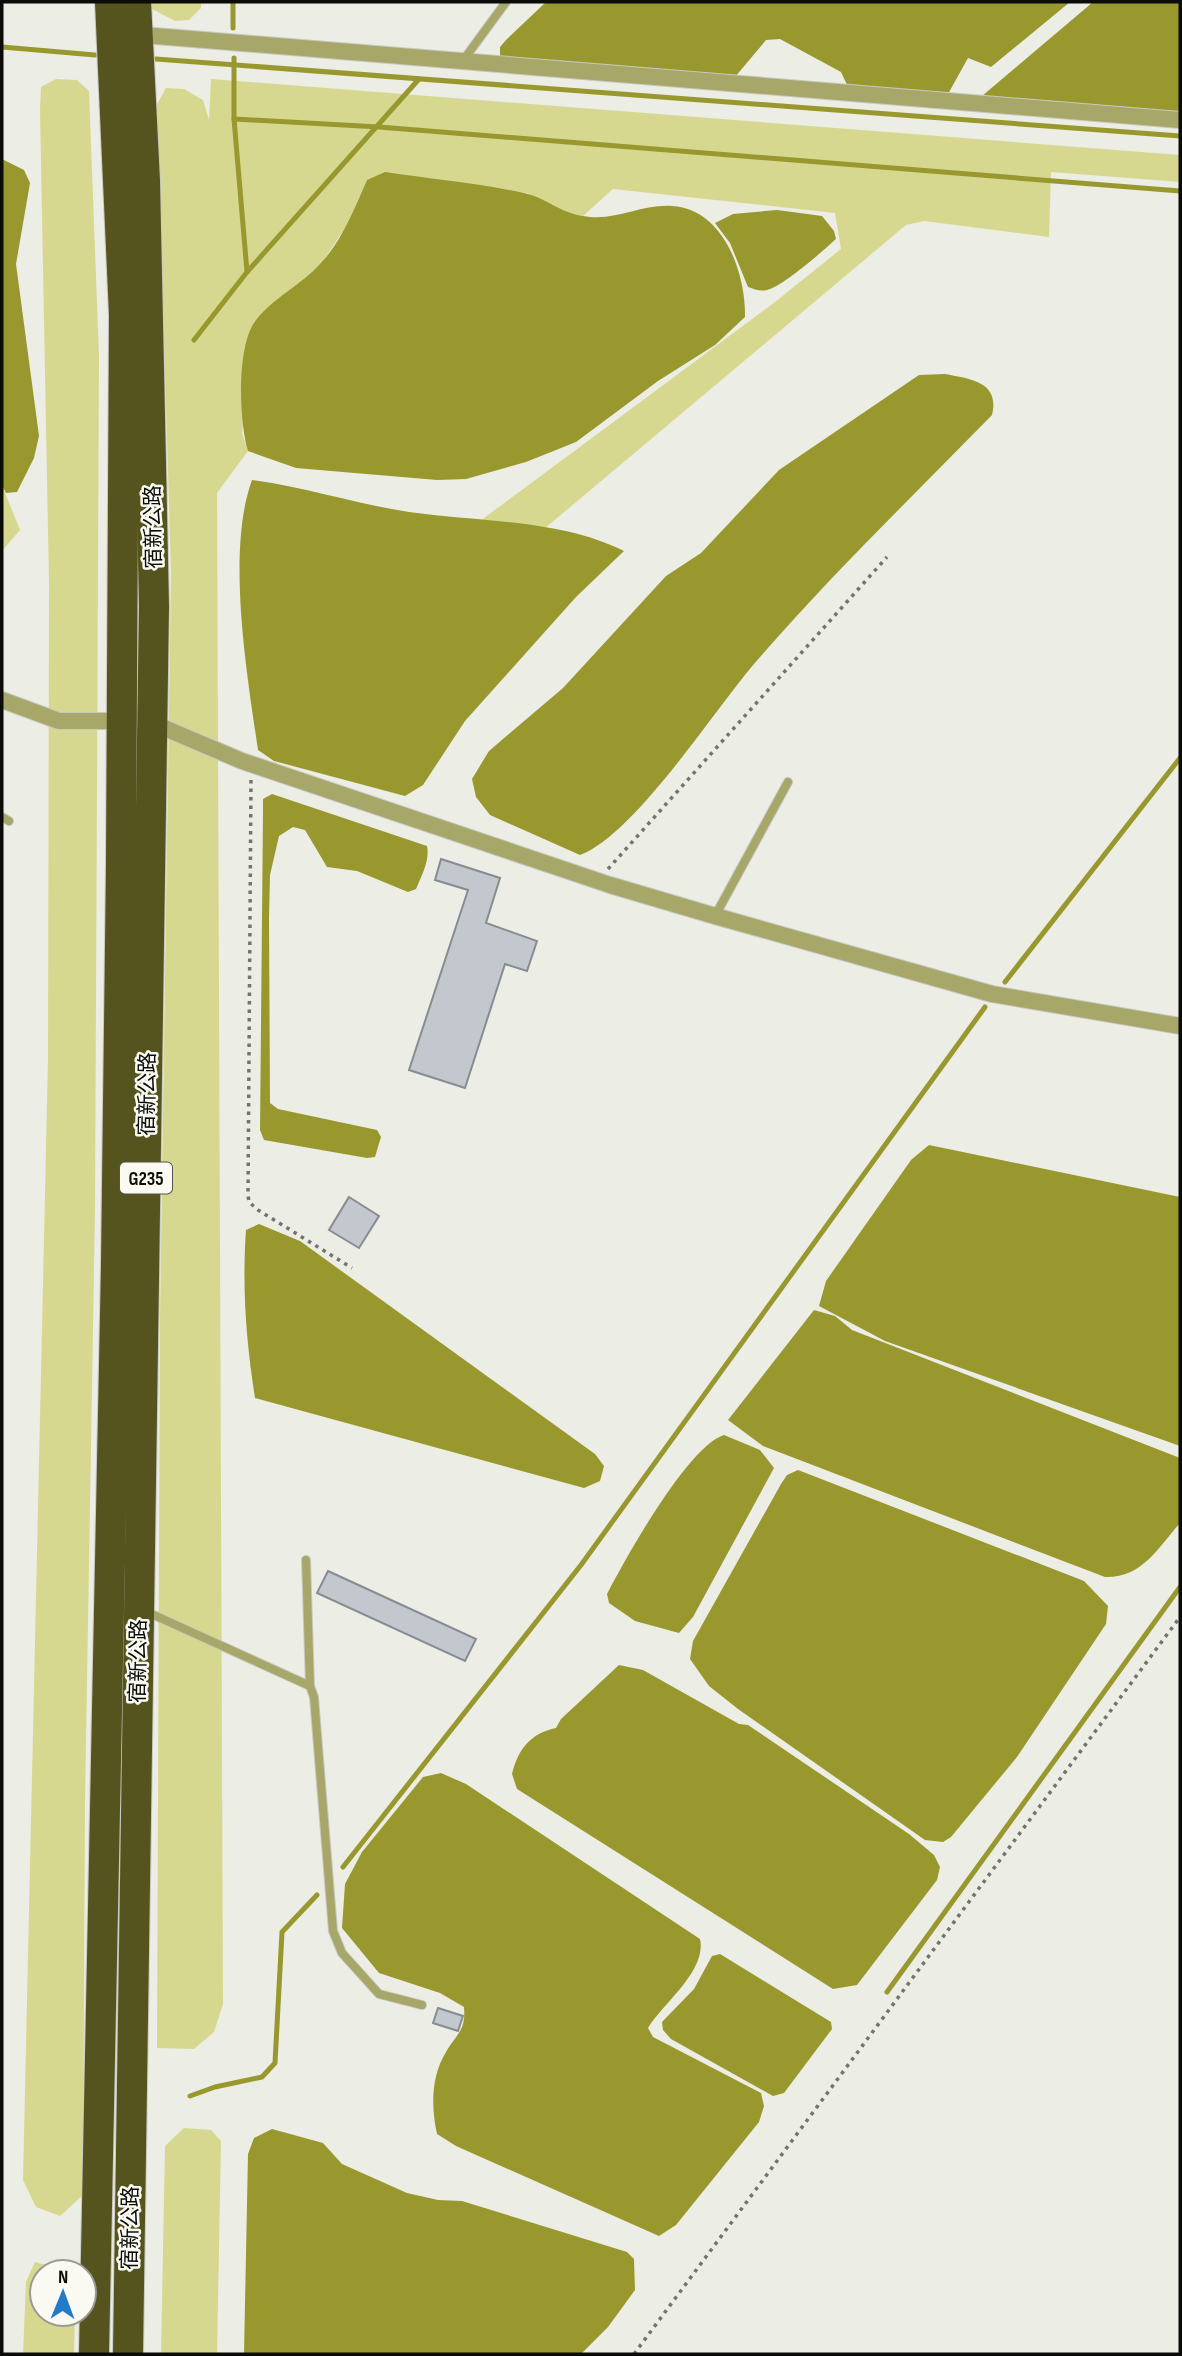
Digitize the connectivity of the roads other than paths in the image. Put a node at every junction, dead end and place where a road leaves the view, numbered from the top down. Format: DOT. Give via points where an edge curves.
graph roads {
  1 [pos="136,2"];
  2 [pos="506,2"];
  3 [pos="120,22"];
  4 [pos="462,62"];
  5 [pos="1180,120"];
  6 [pos="2,700"];
  7 [pos="121,721"];
  8 [pos="152,722"];
  9 [pos="788,782"];
  10 [pos="715,916"];
  11 [pos="1180,1026"];
  12 [pos="306,1560"];
  13 [pos="139,1608"];
  14 [pos="310,1686"];
  15 [pos="422,2005"];
  16 [pos="94,2354"];
  17 [pos="128,2354"];
  1 -- 3 [label="highway, 宿新公路 / G235"];
  2 -- 4 [label="lane"];
  3 -- 4 [label="street"];
  3 -- 7 [label="highway, 宿新公路" via="124,315"];
  3 -- 8 [label="highway, 宿新公路 / G235" via="145,181 154,592"];
  4 -- 5 [label="street"];
  6 -- 7 [label="street" via="59,721"];
  7 -- 8 [label="street"];
  7 -- 16 [label="highway, 宿新公路" via="116,1265"];
  8 -- 10 [label="street" via="251,764"];
  8 -- 13 [label="highway, 宿新公路 / G235"];
  9 -- 10 [label="lane"];
  10 -- 11 [label="street" via="992,994"];
  12 -- 14 [label="lane"];
  13 -- 14 [label="lane"];
  13 -- 17 [label="highway, 宿新公路 / G235"];
  14 -- 15 [label="lane" via="333,1931 342,1952 379,1994"];
}
